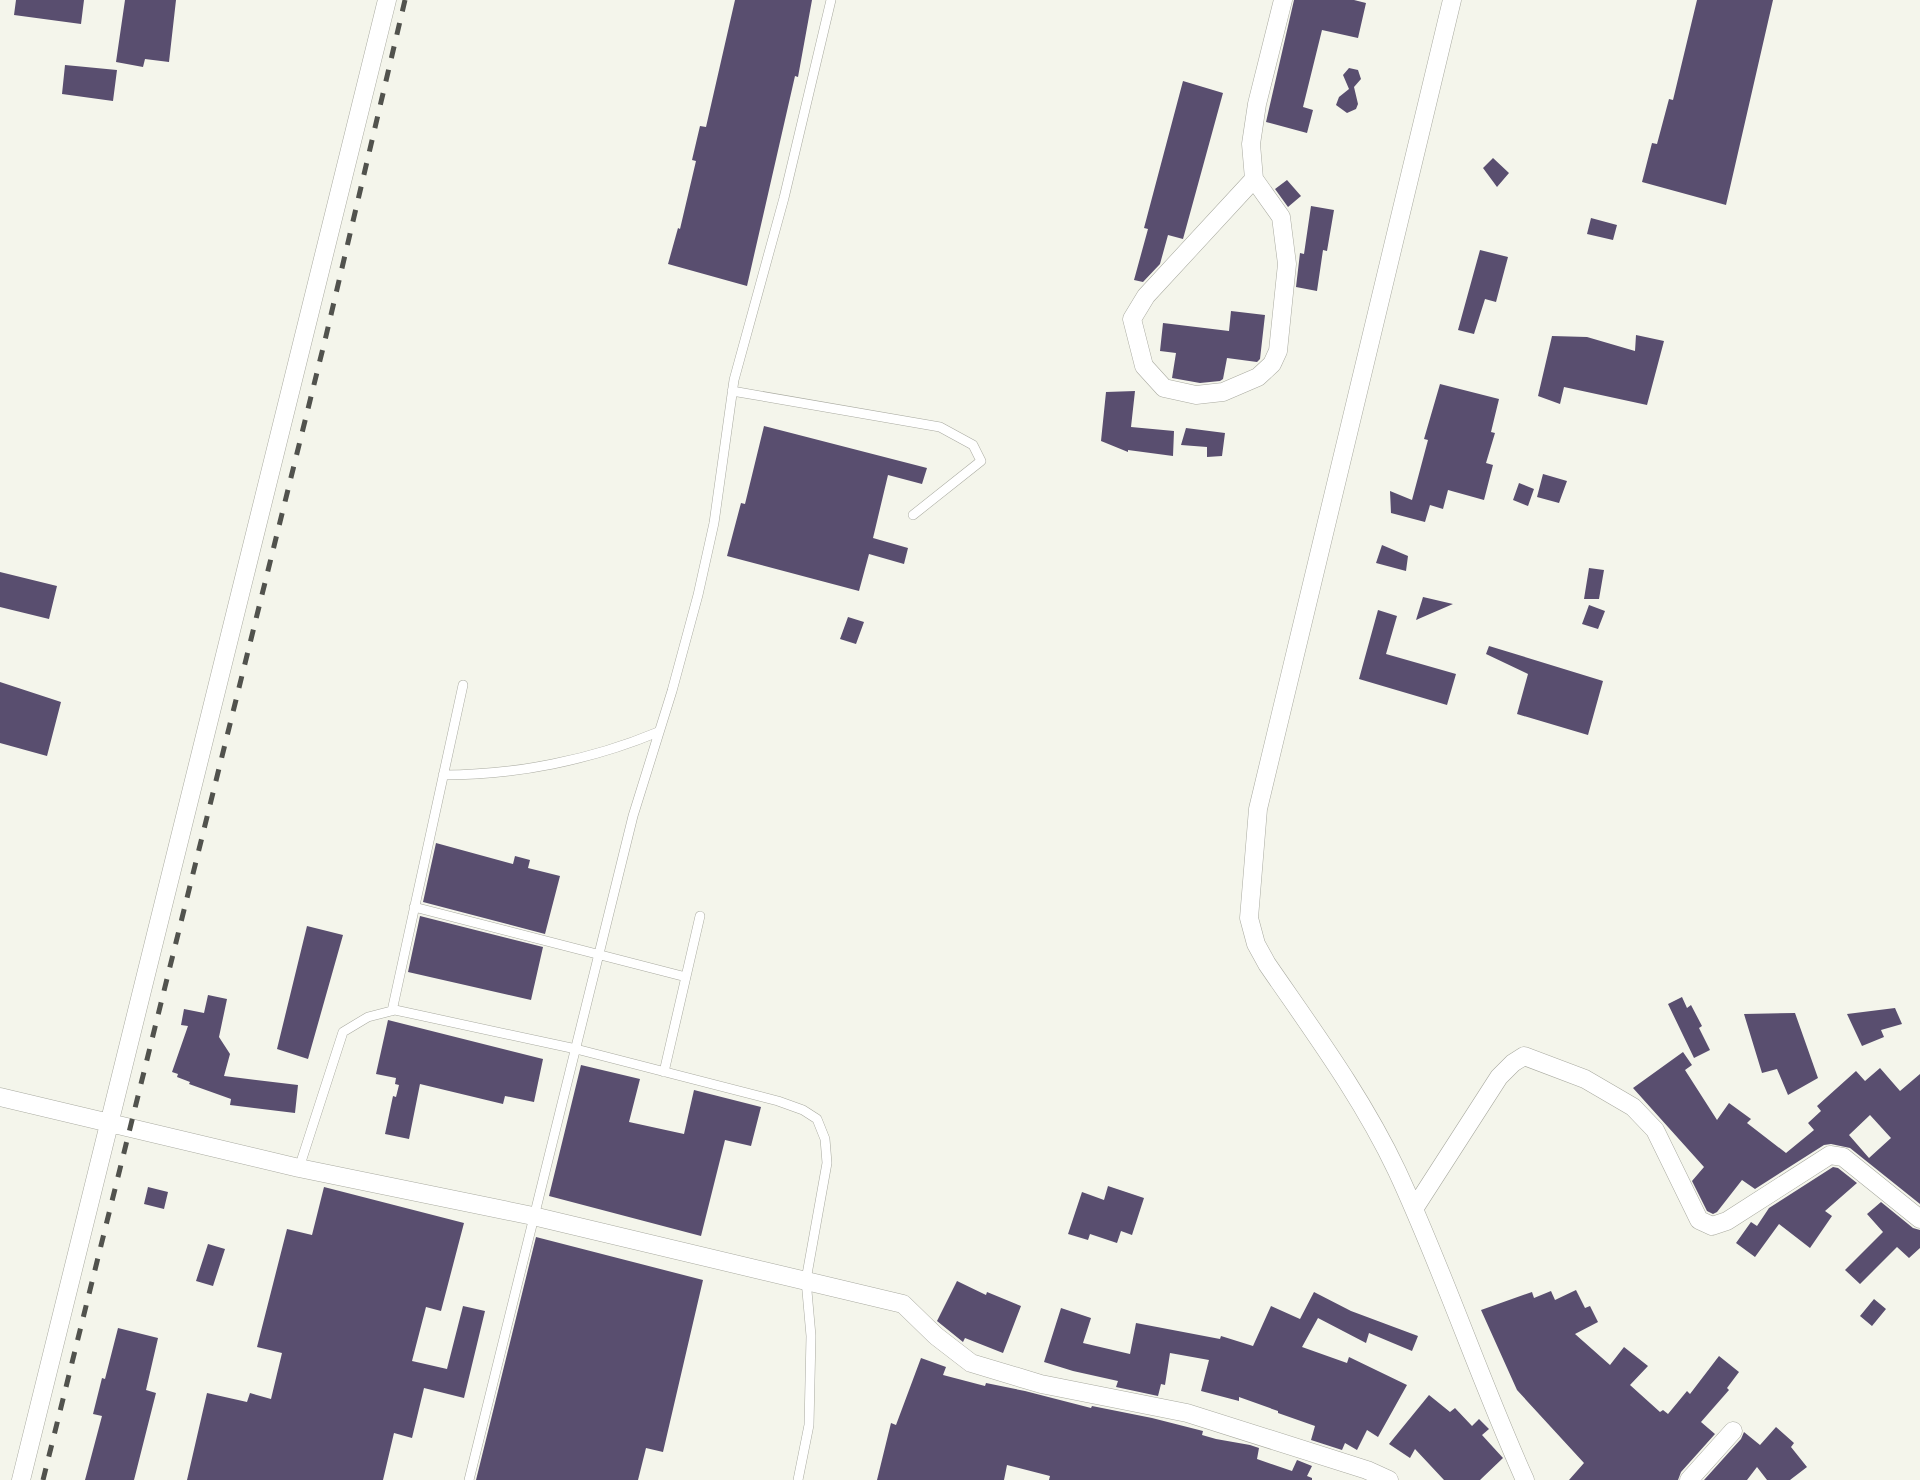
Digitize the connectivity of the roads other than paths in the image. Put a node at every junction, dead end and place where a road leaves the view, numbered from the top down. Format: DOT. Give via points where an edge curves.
graph roads {
  1 [pos="387,0"];
  2 [pos="831,0"];
  3 [pos="1283,0"];
  4 [pos="1452,0"];
  5 [pos="1254,179"];
  6 [pos="733,391"];
  7 [pos="913,515"];
  8 [pos="463,685"];
  9 [pos="658,732"];
  10 [pos="443,775"];
  11 [pos="414,907"];
  12 [pos="700,916"];
  13 [pos="599,955"];
  14 [pos="685,977"];
  15 [pos="392,1011"];
  16 [pos="576,1049"];
  17 [pos="664,1072"];
  18 [pos="0,1097"];
  19 [pos="110,1122"];
  20 [pos="299,1168"];
  21 [pos="1414,1209"];
  22 [pos="533,1216"];
  23 [pos="1920,1219"];
  24 [pos="806,1280"];
  25 [pos="1732,1431"];
  26 [pos="21,1480"];
  27 [pos="469,1480"];
  28 [pos="798,1480"];
  29 [pos="1389,1480"];
  30 [pos="1525,1480"];
  31 [pos="1689,1480"];
  1 -- 19 [label="street"];
  2 -- 6 [label="lane"];
  3 -- 5 [label="street" via="1257,104 1251,144"];
  4 -- 21 [label="street" via="1258,808 1249,918 1256,944 1352,1087"];
  5 -- 5 [label="street" via="1281,217 1283,231 1287,264 1278,351 1258,377 1223,392 1196,395 1164,388 1144,366 1132,319 1146,296"];
  6 -- 7 [label="lane" via="940,427 973,445 981,461"];
  6 -- 9 [label="lane" via="714,523"];
  8 -- 10 [label="lane"];
  9 -- 10 [label="lane" via="607,751 533,768"];
  9 -- 13 [label="lane"];
  10 -- 11 [label="lane"];
  11 -- 13 [label="lane"];
  11 -- 15 [label="lane"];
  12 -- 14 [label="lane"];
  13 -- 14 [label="lane"];
  13 -- 16 [label="lane"];
  14 -- 17 [label="lane"];
  15 -- 16 [label="lane"];
  15 -- 20 [label="lane" via="368,1017 343,1032"];
  16 -- 17 [label="lane"];
  16 -- 22 [label="lane"];
  17 -- 24 [label="lane" via="778,1101 817,1118 827,1163"];
  18 -- 19 [label="street"];
  19 -- 20 [label="street"];
  19 -- 26 [label="street"];
  20 -- 22 [label="street"];
  21 -- 23 [label="street" via="1499,1077 1524,1056 1585,1079 1633,1107 1655,1130 1699,1220 1713,1226 1830,1155 1843,1157"];
  21 -- 30 [label="street"];
  22 -- 24 [label="street"];
  22 -- 27 [label="lane"];
  24 -- 28 [label="lane" via="811,1336 808,1425"];
  24 -- 29 [label="street" via="903,1304 971,1363 1041,1384 1187,1413"];
  25 -- 31 [label="street"];
}
